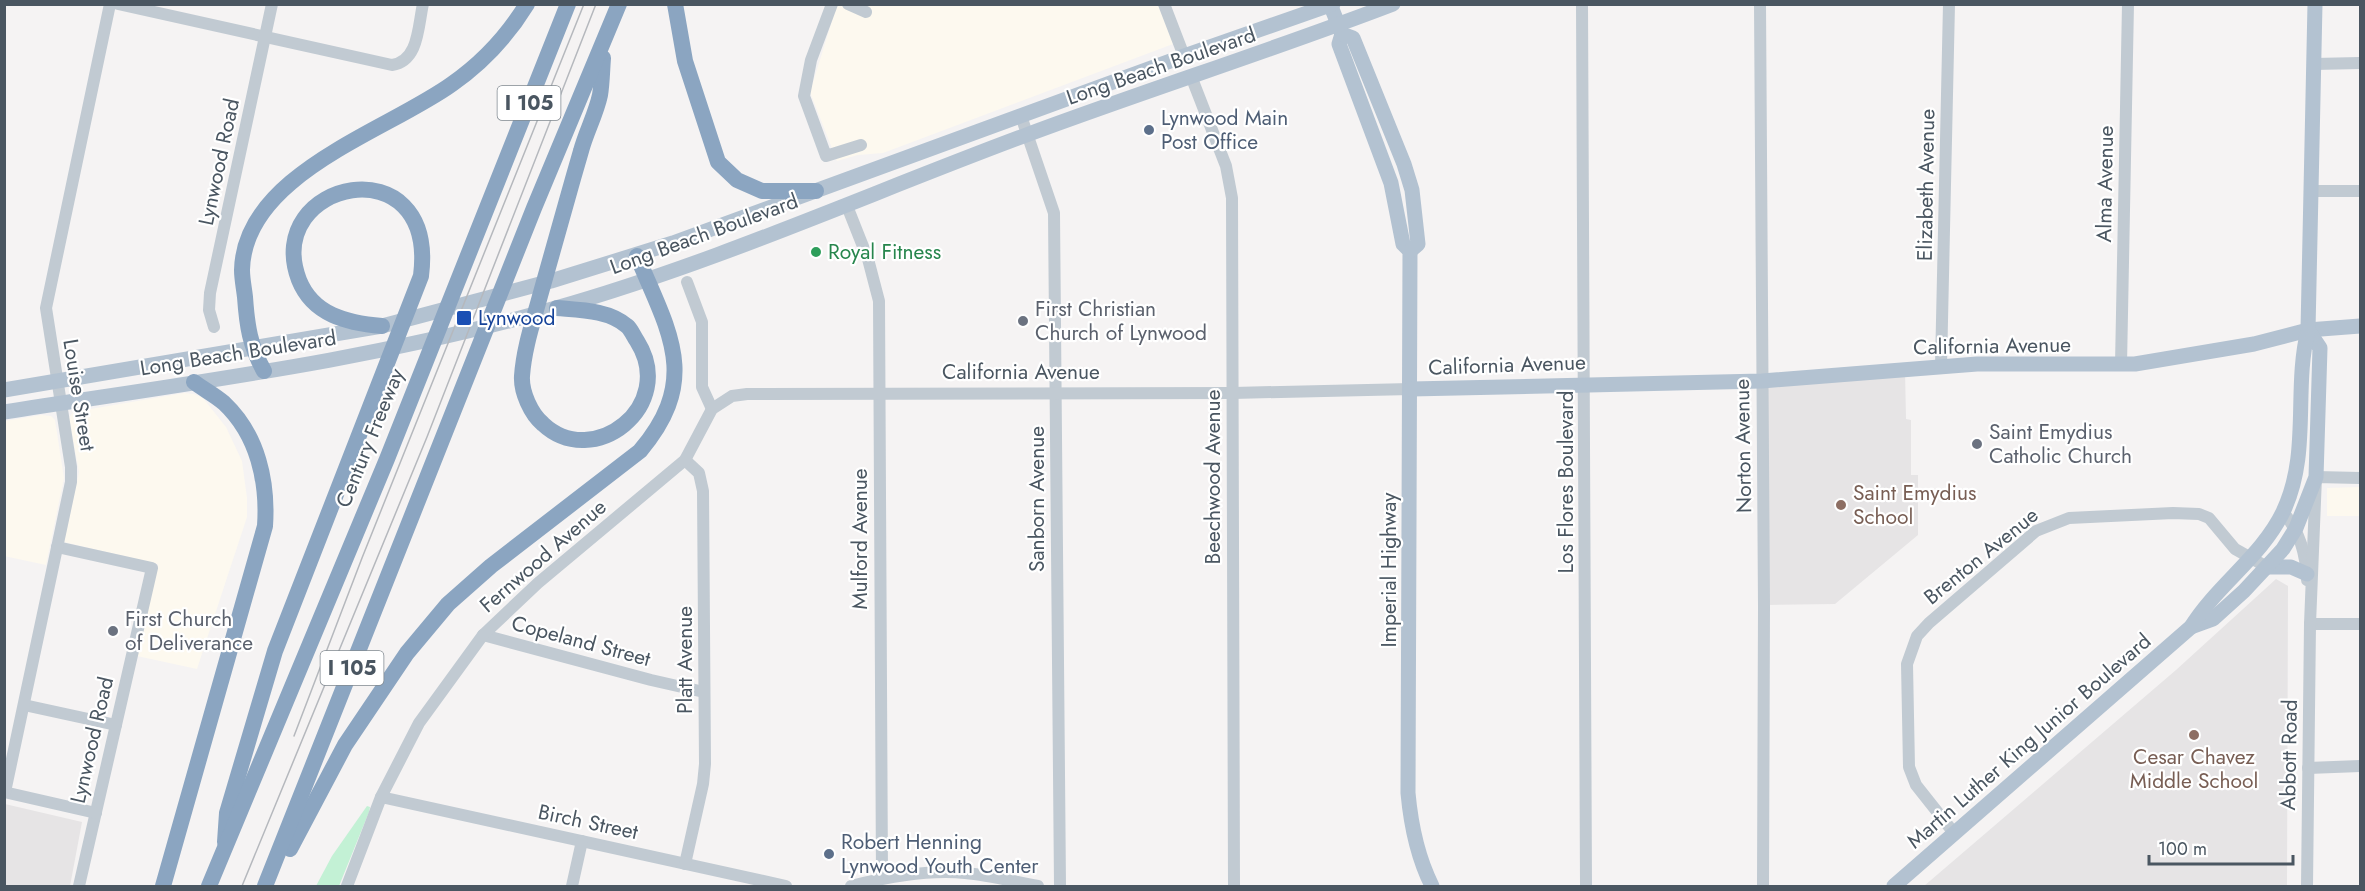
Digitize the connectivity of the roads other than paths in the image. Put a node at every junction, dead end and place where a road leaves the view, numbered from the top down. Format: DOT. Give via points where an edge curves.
graph roads {
  1 [pos="110,4"];
  2 [pos="118,4"];
  3 [pos="272,4"];
  4 [pos="423,4"];
  5 [pos="527,4"];
  6 [pos="568,4"];
  7 [pos="619,4"];
  8 [pos="675,4"];
  9 [pos="832,4"];
  10 [pos="848,4"];
  11 [pos="1164,4"];
  12 [pos="1394,4"];
  13 [pos="1582,4"];
  14 [pos="1760,4"];
  15 [pos="1949,4"];
  16 [pos="2128,4"];
  17 [pos="2315,4"];
  18 [pos="1332,5"];
  19 [pos="866,12"];
  20 [pos="1340,30"];
  21 [pos="265,37"];
  22 [pos="604,45"];
  23 [pos="1184,56"];
  24 [pos="2361,63"];
  25 [pos="2314,64"];
  26 [pos="1191,76"];
  27 [pos="1021,116"];
  28 [pos="1027,135"];
  29 [pos="861,145"];
  30 [pos="816,191"];
  31 [pos="2312,191"];
  32 [pos="2361,191"];
  33 [pos="847,206"];
  34 [pos="637,256"];
  35 [pos="647,278"];
  36 [pos="687,282"];
  37 [pos="557,308"];
  38 [pos="382,326"];
  39 [pos="2361,326"];
  40 [pos="214,327"];
  41 [pos="2308,330"];
  42 [pos="251,349"];
  43 [pos="2121,365"];
  44 [pos="1941,366"];
  45 [pos="264,371"];
  46 [pos="1762,381"];
  47 [pos="57,382"];
  48 [pos="194,382"];
  49 [pos="1585,384"];
  50 [pos="1412,389"];
  51 [pos="4,390"];
  52 [pos="879,393"];
  53 [pos="1056,393"];
  54 [pos="1233,393"];
  55 [pos="60,402"];
  56 [pos="712,409"];
  57 [pos="4,412"];
  58 [pos="685,460"];
  59 [pos="2316,477"];
  60 [pos="2361,478"];
  61 [pos="2283,512"];
  62 [pos="2296,528"];
  63 [pos="57,547"];
  64 [pos="2249,557"];
  65 [pos="2268,567"];
  66 [pos="2307,574"];
  67 [pos="2310,624"];
  68 [pos="2361,624"];
  69 [pos="2191,627"];
  70 [pos="483,635"];
  71 [pos="704,692"];
  72 [pos="24,705"];
  73 [pos="116,725"];
  74 [pos="2361,766"];
  75 [pos="2308,768"];
  76 [pos="5,792"];
  77 [pos="381,797"];
  78 [pos="96,813"];
  79 [pos="1954,832"];
  80 [pos="582,841"];
  81 [pos="225,842"];
  82 [pos="685,864"];
  83 [pos="882,878"];
  84 [pos="736,881"];
  85 [pos="79,886"];
  86 [pos="163,886"];
  87 [pos="209,886"];
  88 [pos="267,886"];
  89 [pos="347,886"];
  90 [pos="572,886"];
  91 [pos="786,886"];
  92 [pos="851,886"];
  93 [pos="1038,886"];
  94 [pos="1060,886"];
  95 [pos="1234,886"];
  96 [pos="1429,886"];
  97 [pos="1586,886"];
  98 [pos="1763,886"];
  99 [pos="1894,886"];
  100 [pos="2307,886"];
  1 -- 47 [label="street, Louise Street" via="46,306"];
  2 -- 21 [label="street"];
  3 -- 21 [label="street, Lynwood Road"];
  4 -- 21 [label="street" via="414,48 403,62 388,64"];
  5 -- 42 [label="highway" via="492,51 452,84 309,168 286,184 265,208 251,233 242,268"];
  6 -- 81 [label="highway, Century Freeway / I 105" via="387,459"];
  7 -- 22 [label="highway, I 105"];
  8 -- 30 [label="highway" via="685,61 718,162 737,180 762,191"];
  9 -- 29 [label="street" via="811,60 804,96 826,156"];
  10 -- 19 [label="street"];
  11 -- 23 [label="street"];
  12 -- 20 [label="main road, Long Beach Boulevard"];
  13 -- 49 [label="street, Los Flores Boulevard"];
  14 -- 46 [label="street, Norton Avenue"];
  15 -- 44 [label="street, Elizabeth Avenue"];
  16 -- 43 [label="street, Alma Avenue"];
  17 -- 25 [label="main road, Martin Luther King Junior Boulevard"];
  18 -- 20 [label="main road, Imperial Highway"];
  18 -- 23 [label="main road, Long Beach Boulevard"];
  20 -- 26 [label="main road, Long Beach Boulevard"];
  20 -- 50 [label="main road, Imperial Highway" via="1353,38 1412,190 1418,244 1410,251"];
  21 -- 40 [label="street, Lynwood Road" via="210,293"];
  22 -- 37 [label="highway" via="600,95 529,335 522,378 527,400 546,427 568,438 596,439 630,421 645,400 648,382 644,352 627,326 601,313"];
  22 -- 88 [label="highway, I 105" via="534,208"];
  23 -- 27 [label="main road, Long Beach Boulevard"];
  24 -- 25 [label="street"];
  25 -- 31 [label="main road, Martin Luther King Junior Boulevard"];
  26 -- 28 [label="main road, Long Beach Boulevard"];
  26 -- 54 [label="street, Beechwood Avenue" via="1231,181"];
  27 -- 28 [label="street, Sanborn Avenue"];
  27 -- 30 [label="main road, Long Beach Boulevard"];
  28 -- 33 [label="main road, Long Beach Boulevard"];
  28 -- 53 [label="street, Sanborn Avenue" via="1054,213"];
  30 -- 34 [label="main road, Long Beach Boulevard"];
  31 -- 32 [label="street"];
  31 -- 41 [label="main road, Martin Luther King Junior Boulevard"];
  33 -- 35 [label="main road, Long Beach Boulevard"];
  33 -- 52 [label="street, Mulford Avenue" via="879,301"];
  34 -- 35 [label="highway"];
  34 -- 38 [label="main road, Long Beach Boulevard"];
  35 -- 37 [label="main road, Long Beach Boulevard"];
  35 -- 88 [label="highway" via="669,337 676,376 672,402 659,428 640,451 448,604 407,652 345,745"];
  36 -- 56 [label="street" via="702,321 702,387"];
  37 -- 45 [label="main road, Long Beach Boulevard" via="398,348"];
  38 -- 42 [label="main road, Long Beach Boulevard"];
  38 -- 81 [label="highway" via="327,313 306,296 294,266 293,249 299,229 311,211 327,197 345,190 389,194 412,215 424,251 421,276 275,651 227,813"];
  39 -- 41 [label="main road, California Avenue"];
  41 -- 43 [label="main road, California Avenue" via="2243,346"];
  41 -- 59 [label="main road, Martin Luther King Junior Boulevard" via="2320,348"];
  41 -- 61 [label="main road, Martin Luther King Junior Boulevard" via="2300,449 2296,476"];
  42 -- 45 [label="highway"];
  42 -- 47 [label="main road, Long Beach Boulevard"];
  43 -- 44 [label="main road, California Avenue"];
  44 -- 46 [label="main road, California Avenue"];
  45 -- 48 [label="main road, Long Beach Boulevard"];
  46 -- 49 [label="main road, California Avenue"];
  46 -- 98 [label="street, Norton Avenue"];
  47 -- 51 [label="main road, Long Beach Boulevard"];
  47 -- 55 [label="street, Louise Street"];
  48 -- 55 [label="main road, Long Beach Boulevard"];
  48 -- 86 [label="highway" via="224,403 254,447 264,477 266,526"];
  49 -- 50 [label="main road, California Avenue"];
  49 -- 97 [label="street, Los Flores Boulevard"];
  50 -- 54 [label="street, California Avenue"];
  50 -- 96 [label="main road, Imperial Highway" via="1408,792 1415,842"];
  52 -- 53 [label="street, California Avenue"];
  52 -- 56 [label="street, California Avenue" via="747,394 732,396"];
  52 -- 83 [label="street, Mulford Avenue"];
  53 -- 54 [label="street, California Avenue"];
  53 -- 94 [label="street, Sanborn Avenue"];
  54 -- 95 [label="street, Beechwood Avenue"];
  55 -- 57 [label="main road, Long Beach Boulevard"];
  55 -- 63 [label="street, Louise Street" via="72,477"];
  56 -- 58 [label="street"];
  58 -- 70 [label="street, Fernwood Avenue" via="538,583"];
  58 -- 71 [label="street, Platt Avenue" via="699,473 703,491"];
  59 -- 60 [label="street"];
  59 -- 62 [label="main road, Martin Luther King Junior Boulevard"];
  59 -- 67 [label="street, Abbott Road"];
  61 -- 62 [label="street, Abbott Road"];
  61 -- 64 [label="main road, Martin Luther King Junior Boulevard"];
  62 -- 65 [label="main road, Martin Luther King Junior Boulevard"];
  62 -- 66 [label="street, Abbott Road"];
  63 -- 72 [label="street, Louise Street"];
  63 -- 73 [label="street, Lynwood Road" via="152,568"];
  64 -- 65 [label="street, Brenton Avenue"];
  64 -- 69 [label="main road, Martin Luther King Junior Boulevard" via="2205,605"];
  64 -- 79 [label="street, Brenton Avenue" via="2235,549 2209,518 2199,514 2069,518 2036,531 1929,623 1917,636 1907,664 1909,767 1916,785"];
  65 -- 66 [label="main road" via="2291,567"];
  65 -- 69 [label="main road, Martin Luther King Junior Boulevard" via="2212,619"];
  66 -- 67 [label="street, Abbott Road"];
  67 -- 68 [label="street"];
  67 -- 75 [label="street, Abbott Road"];
  69 -- 79 [label="main road, Martin Luther King Junior Boulevard"];
  70 -- 71 [label="street, Copeland Street"];
  70 -- 77 [label="street, Fernwood Avenue" via="419,723"];
  71 -- 82 [label="street, Platt Avenue" via="704,774"];
  72 -- 73 [label="street"];
  72 -- 76 [label="street, Louise Street"];
  73 -- 78 [label="street, Lynwood Road"];
  74 -- 75 [label="street"];
  75 -- 100 [label="street, Abbott Road"];
  76 -- 78 [label="street"];
  77 -- 80 [label="street, Birch Street"];
  77 -- 89 [label="street, Fernwood Avenue"];
  78 -- 85 [label="street, Lynwood Road"];
  79 -- 99 [label="main road, Martin Luther King Junior Boulevard"];
  80 -- 82 [label="street, Birch Street"];
  80 -- 90 [label="street"];
  81 -- 87 [label="highway, Century Freeway / I 105"];
  82 -- 84 [label="street, Birch Street"];
  83 -- 92 [label="street"];
  83 -- 93 [label="street" via="967,873"];
  84 -- 91 [label="street, Birch Street"];
}
